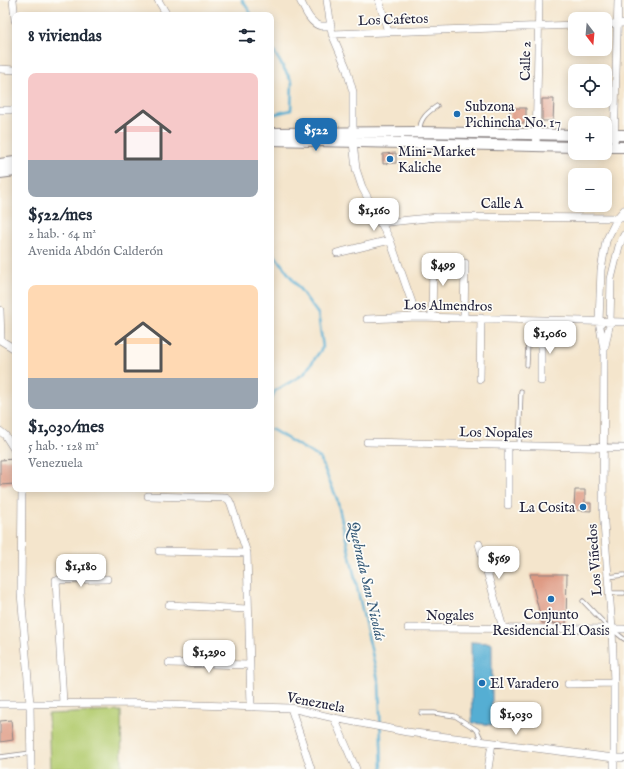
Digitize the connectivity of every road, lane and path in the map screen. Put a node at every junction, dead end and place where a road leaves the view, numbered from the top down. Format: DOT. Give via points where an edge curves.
graph roads {
  1 [pos="13,0"];
  2 [pos="158,0"];
  3 [pos="300,0"];
  4 [pos="328,0"];
  5 [pos="379,0"];
  6 [pos="539,0"];
  7 [pos="618,0"];
  8 [pos="14,12"];
  9 [pos="165,12"];
  10 [pos="620,23"];
  11 [pos="568,25"];
  12 [pos="331,26"];
  13 [pos="538,26"];
  14 [pos="388,32"];
  15 [pos="332,34"];
  16 [pos="0,69"];
  17 [pos="12,70"];
  18 [pos="437,106"];
  19 [pos="0,110"];
  20 [pos="12,110"];
  21 [pos="353,132"];
  22 [pos="420,132"];
  23 [pos="536,134"];
  24 [pos="568,135"];
  25 [pos="615,135"];
  26 [pos="275,136"];
  27 [pos="352,142"];
  28 [pos="536,147"];
  29 [pos="568,147"];
  30 [pos="614,147"];
  31 [pos="12,162"];
  32 [pos="0,164"];
  33 [pos="12,171"];
  34 [pos="0,173"];
  35 [pos="624,210"];
  36 [pos="621,218"];
  37 [pos="380,223"];
  38 [pos="624,235"];
  39 [pos="390,240"];
  40 [pos="337,252"];
  41 [pos="466,263"];
  42 [pos="433,264"];
  43 [pos="0,310"];
  44 [pos="417,317"];
  45 [pos="432,317"];
  46 [pos="464,318"];
  47 [pos="481,318"];
  48 [pos="367,319"];
  49 [pos="529,319"];
  50 [pos="541,320"];
  51 [pos="599,321"];
  52 [pos="610,322"];
  53 [pos="624,322"];
  54 [pos="0,340"];
  55 [pos="12,347"];
  56 [pos="604,350"];
  57 [pos="527,365"];
  58 [pos="480,379"];
  59 [pos="541,381"];
  60 [pos="521,391"];
  61 [pos="0,431"];
  62 [pos="367,442"];
  63 [pos="12,446"];
  64 [pos="508,446"];
  65 [pos="519,446"];
  66 [pos="604,448"];
  67 [pos="624,448"];
  68 [pos="22,492"];
  69 [pos="148,496"];
  70 [pos="508,505"];
  71 [pos="479,544"];
  72 [pos="159,552"];
  73 [pos="247,553"];
  74 [pos="624,575"];
  75 [pos="608,576"];
  76 [pos="107,579"];
  77 [pos="624,593"];
  78 [pos="609,594"];
  79 [pos="583,601"];
  80 [pos="169,605"];
  81 [pos="247,609"];
  82 [pos="408,628"];
  83 [pos="503,628"];
  84 [pos="612,629"];
  85 [pos="624,629"];
  86 [pos="624,639"];
  87 [pos="169,663"];
  88 [pos="250,665"];
  89 [pos="614,683"];
  90 [pos="568,684"];
  91 [pos="62,703"];
  92 [pos="0,704"];
  93 [pos="30,704"];
  94 [pos="251,707"];
  95 [pos="291,708"];
  96 [pos="421,713"];
  97 [pos="334,718"];
  98 [pos="482,741"];
  99 [pos="492,743"];
  100 [pos="31,753"];
  101 [pos="0,757"];
  102 [pos="614,758"];
  103 [pos="624,758"];
  104 [pos="31,769"];
  105 [pos="311,769"];
  106 [pos="356,769"];
  107 [pos="488,769"];
  108 [pos="614,769"];
  1 -- 8 [label="street"];
  2 -- 9 [label="street"];
  3 -- 12 [label="street" via="309,17 317,24"];
  4 -- 12 [label="street"];
  5 -- 14 [label="street"];
  6 -- 13 [label="street, Calle 2"];
  7 -- 10 [label="street"];
  10 -- 25 [label="street"];
  11 -- 13 [label="street, Los Cafetos"];
  12 -- 15 [label="street"];
  13 -- 14 [label="street, Los Cafetos"];
  13 -- 23 [label="street, Calle 2"];
  14 -- 15 [label="street, Los Cafetos"];
  15 -- 21 [label="street" via="353,92"];
  16 -- 17 [label="street"];
  18 -- 22 [label="lane" via="422,118"];
  19 -- 20 [label="street"];
  21 -- 22 [label="main road"];
  21 -- 26 [label="main road"];
  21 -- 27 [label="street"];
  22 -- 23 [label="main road"];
  23 -- 24 [label="main road"];
  23 -- 28 [label="street, Calle 2"];
  25 -- 30 [label="street"];
  26 -- 27 [label="main road"];
  27 -- 28 [label="main road"];
  27 -- 37 [label="street" via="362,187"];
  28 -- 29 [label="main road"];
  31 -- 32 [label="main road"];
  33 -- 34 [label="main road"];
  35 -- 36 [label="street, Los Viñedos"];
  36 -- 37 [label="street, Calle A" via="437,217"];
  36 -- 51 [label="street, Los Viñedos" via="606,241 601,270"];
  37 -- 39 [label="street"];
  38 -- 52 [label="street, Los Viñedos" via="611,279"];
  39 -- 40 [label="street"];
  39 -- 44 [label="street"];
  41 -- 46 [label="street"];
  42 -- 45 [label="street"];
  43 -- 54 [label="street"];
  44 -- 45 [label="street, Los Almendros"];
  44 -- 48 [label="street, Los Almendros"];
  45 -- 46 [label="street, Los Almendros"];
  46 -- 47 [label="street, Los Almendros"];
  47 -- 49 [label="street, Los Almendros"];
  47 -- 58 [label="street"];
  49 -- 50 [label="street, Los Almendros"];
  49 -- 57 [label="lane"];
  50 -- 51 [label="street, Los Almendros"];
  50 -- 59 [label="street"];
  51 -- 52 [label="street, Los Almendros"];
  51 -- 56 [label="street, Los Viñedos"];
  52 -- 53 [label="street, Los Almendros"];
  52 -- 56 [label="street, Los Viñedos"];
  54 -- 55 [label="street"];
  56 -- 66 [label="street, Los Viñedos"];
  60 -- 65 [label="lane"];
  61 -- 63 [label="street"];
  62 -- 64 [label="street, Los Nopales"];
  64 -- 65 [label="street, Los Nopales"];
  64 -- 70 [label="street"];
  65 -- 66 [label="street, Los Nopales"];
  66 -- 67 [label="street, Los Nopales"];
  66 -- 75 [label="street, Los Viñedos" via="603,510"];
  68 -- 93 [label="street" via="21,593"];
  69 -- 73 [label="street" via="226,498 229,500"];
  71 -- 83 [label="street"];
  72 -- 73 [label="street"];
  73 -- 81 [label="street"];
  74 -- 75 [label="lane"];
  75 -- 78 [label="street, Los Viñedos"];
  76 -- 91 [label="street" via="56,580"];
  77 -- 78 [label="lane"];
  78 -- 84 [label="street, Los Viñedos"];
  79 -- 84 [label="lane"];
  80 -- 81 [label="street"];
  81 -- 88 [label="street"];
  82 -- 83 [label="street, Nogales"];
  83 -- 84 [label="street, Nogales"];
  84 -- 85 [label="street, Nogales"];
  84 -- 86 [label="lane"];
  84 -- 89 [label="street, Los Viñedos"];
  87 -- 88 [label="street"];
  88 -- 94 [label="street"];
  89 -- 90 [label="street"];
  89 -- 102 [label="street, Los Viñedos"];
  91 -- 93 [label="street, Venezuela"];
  91 -- 94 [label="street, Venezuela"];
  92 -- 93 [label="street, Venezuela"];
  93 -- 100 [label="street"];
  94 -- 95 [label="street, Venezuela"];
  95 -- 97 [label="street, Venezuela"];
  95 -- 105 [label="street"];
  96 -- 98 [label="lane" via="455,716 477,730"];
  97 -- 98 [label="street, Venezuela" via="407,732"];
  97 -- 106 [label="street"];
  98 -- 99 [label="street, Venezuela"];
  99 -- 102 [label="street, Venezuela"];
  99 -- 107 [label="street"];
  100 -- 101 [label="lane"];
  100 -- 104 [label="street"];
  102 -- 103 [label="street, Venezuela"];
  102 -- 108 [label="street, Los Viñedos"];
}
